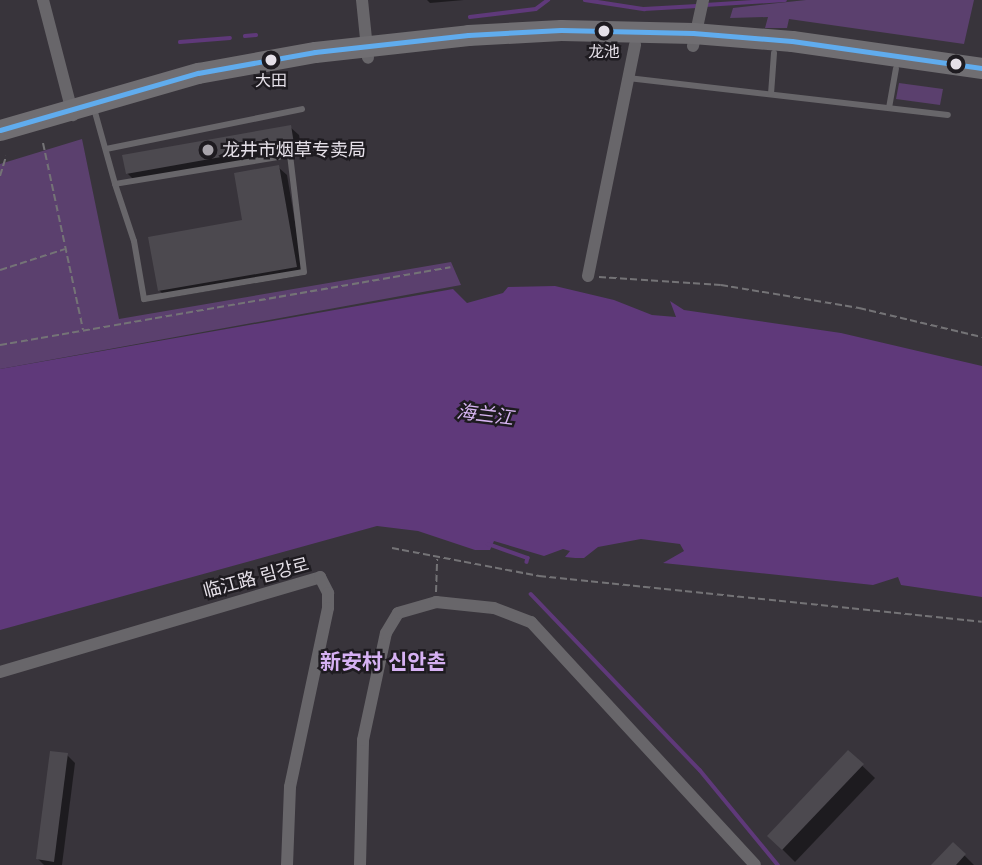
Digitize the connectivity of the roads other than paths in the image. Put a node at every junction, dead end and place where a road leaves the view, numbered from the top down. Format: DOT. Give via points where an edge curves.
graph roads {
  1 [pos="43,0"];
  2 [pos="362,0"];
  3 [pos="701,3"];
  4 [pos="693,39"];
  5 [pos="635,45"];
  6 [pos="368,51"];
  7 [pos="774,53"];
  8 [pos="982,68"];
  9 [pos="896,69"];
  10 [pos="628,78"];
  11 [pos="982,81"];
  12 [pos="771,94"];
  13 [pos="94,106"];
  14 [pos="889,108"];
  15 [pos="302,109"];
  16 [pos="73,112"];
  17 [pos="948,115"];
  18 [pos="0,130"];
  19 [pos="106,149"];
  20 [pos="3,150"];
  21 [pos="115,184"];
  22 [pos="588,276"];
  23 [pos="0,673"];
  24 [pos="288,865"];
  25 [pos="360,865"];
  26 [pos="755,865"];
  1 -- 16 [label="street"];
  2 -- 6 [label="street"];
  3 -- 4 [label="street"];
  4 -- 5 [label="highway"];
  4 -- 6 [label="highway" via="561,30"];
  4 -- 7 [label="highway"];
  4 -- 8 [label="highway" via="792,41"];
  5 -- 6 [label="highway"];
  5 -- 10 [label="street"];
  6 -- 13 [label="highway"];
  7 -- 9 [label="highway"];
  7 -- 12 [label="lane"];
  9 -- 11 [label="highway"];
  9 -- 14 [label="lane"];
  10 -- 12 [label="lane"];
  10 -- 22 [label="street"];
  12 -- 14 [label="lane"];
  13 -- 16 [label="highway"];
  13 -- 19 [label="lane"];
  14 -- 17 [label="lane"];
  15 -- 19 [label="lane"];
  16 -- 18 [label="highway"];
  16 -- 20 [label="highway"];
  19 -- 21 [label="lane"];
  21 -- 21 [label="lane" via="134,241 144,299 304,272 290,155"];
  23 -- 24 [label="street, 临江路 림강로" via="320,577 328,593 328,608 290,787"];
  25 -- 26 [label="street" via="363,740 386,633 398,613 436,602 494,608 531,622"];
}
